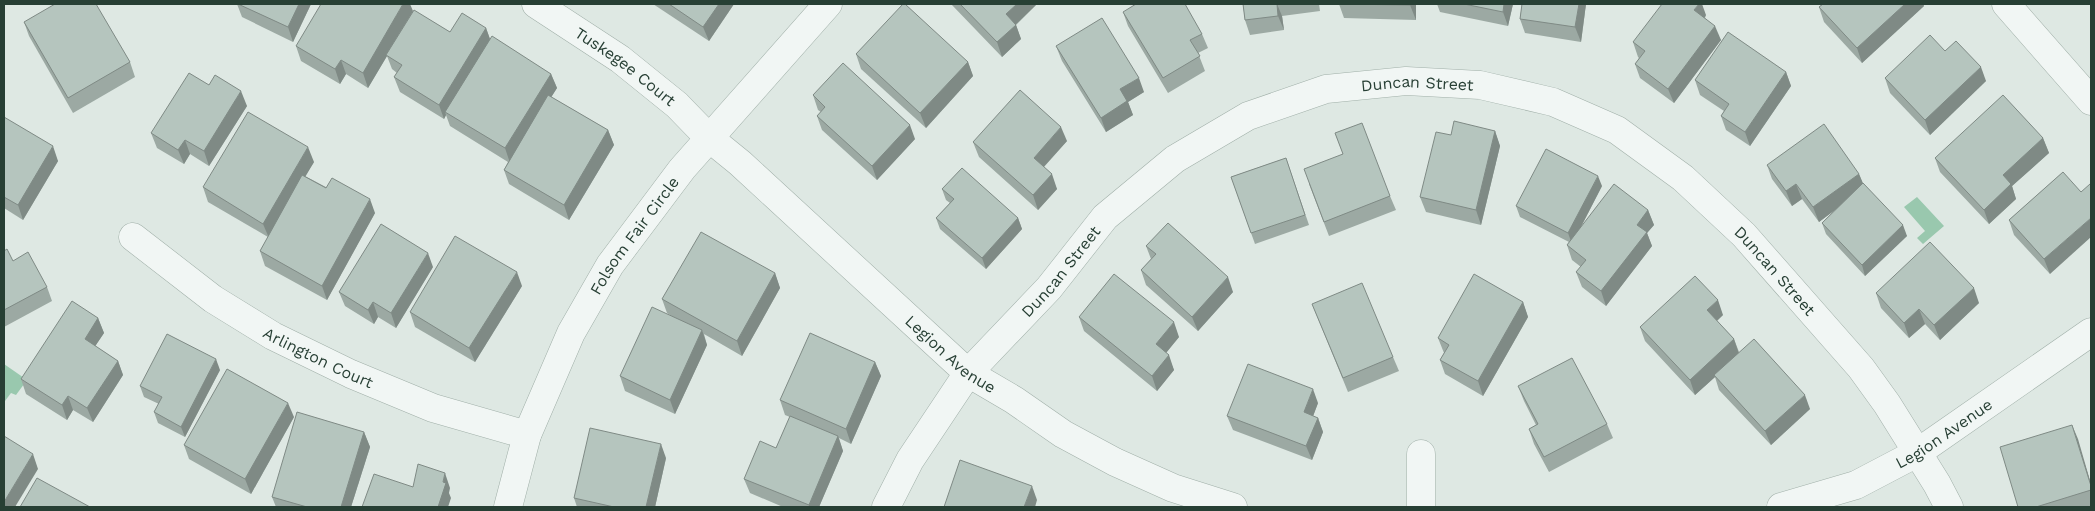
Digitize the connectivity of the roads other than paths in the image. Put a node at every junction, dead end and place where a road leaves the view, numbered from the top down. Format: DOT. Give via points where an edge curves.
graph roads {
  1 [pos="536,4"];
  2 [pos="828,4"];
  3 [pos="2006,4"];
  4 [pos="2091,101"];
  5 [pos="708,138"];
  6 [pos="133,237"];
  7 [pos="2091,332"];
  8 [pos="968,373"];
  9 [pos="527,436"];
  10 [pos="1917,453"];
  11 [pos="1421,454"];
  12 [pos="508,507"];
  13 [pos="886,507"];
  14 [pos="1233,507"];
  15 [pos="1422,507"];
  16 [pos="1781,507"];
  17 [pos="1949,507"];
  1 -- 5 [label="street, Tuskegee Court" via="620,59 677,105"];
  2 -- 5 [label="street, Folsom Fair Circle"];
  3 -- 4 [label="street"];
  5 -- 8 [label="street, Legion Avenue" via="740,163"];
  5 -- 9 [label="street, Folsom Fair Circle" via="610,266 571,333"];
  6 -- 9 [label="street, Arlington Court" via="213,299 282,340 351,374 434,408"];
  7 -- 10 [label="street, Legion Avenue"];
  8 -- 10 [label="street, Duncan Street" via="1049,288 1106,217 1175,159 1248,116 1326,89 1406,81 1480,85 1553,102 1616,130 1683,178 1744,235 1861,368"];
  8 -- 13 [label="street, Duncan Street" via="910,460"];
  8 -- 14 [label="street, Legion Avenue" via="1063,434 1116,462 1173,488"];
  9 -- 12 [label="street, Folsom Fair Circle"];
  10 -- 16 [label="street, Legion Avenue" via="1856,485"];
  10 -- 17 [label="street, Duncan Street"];
  11 -- 15 [label="street"];
}
